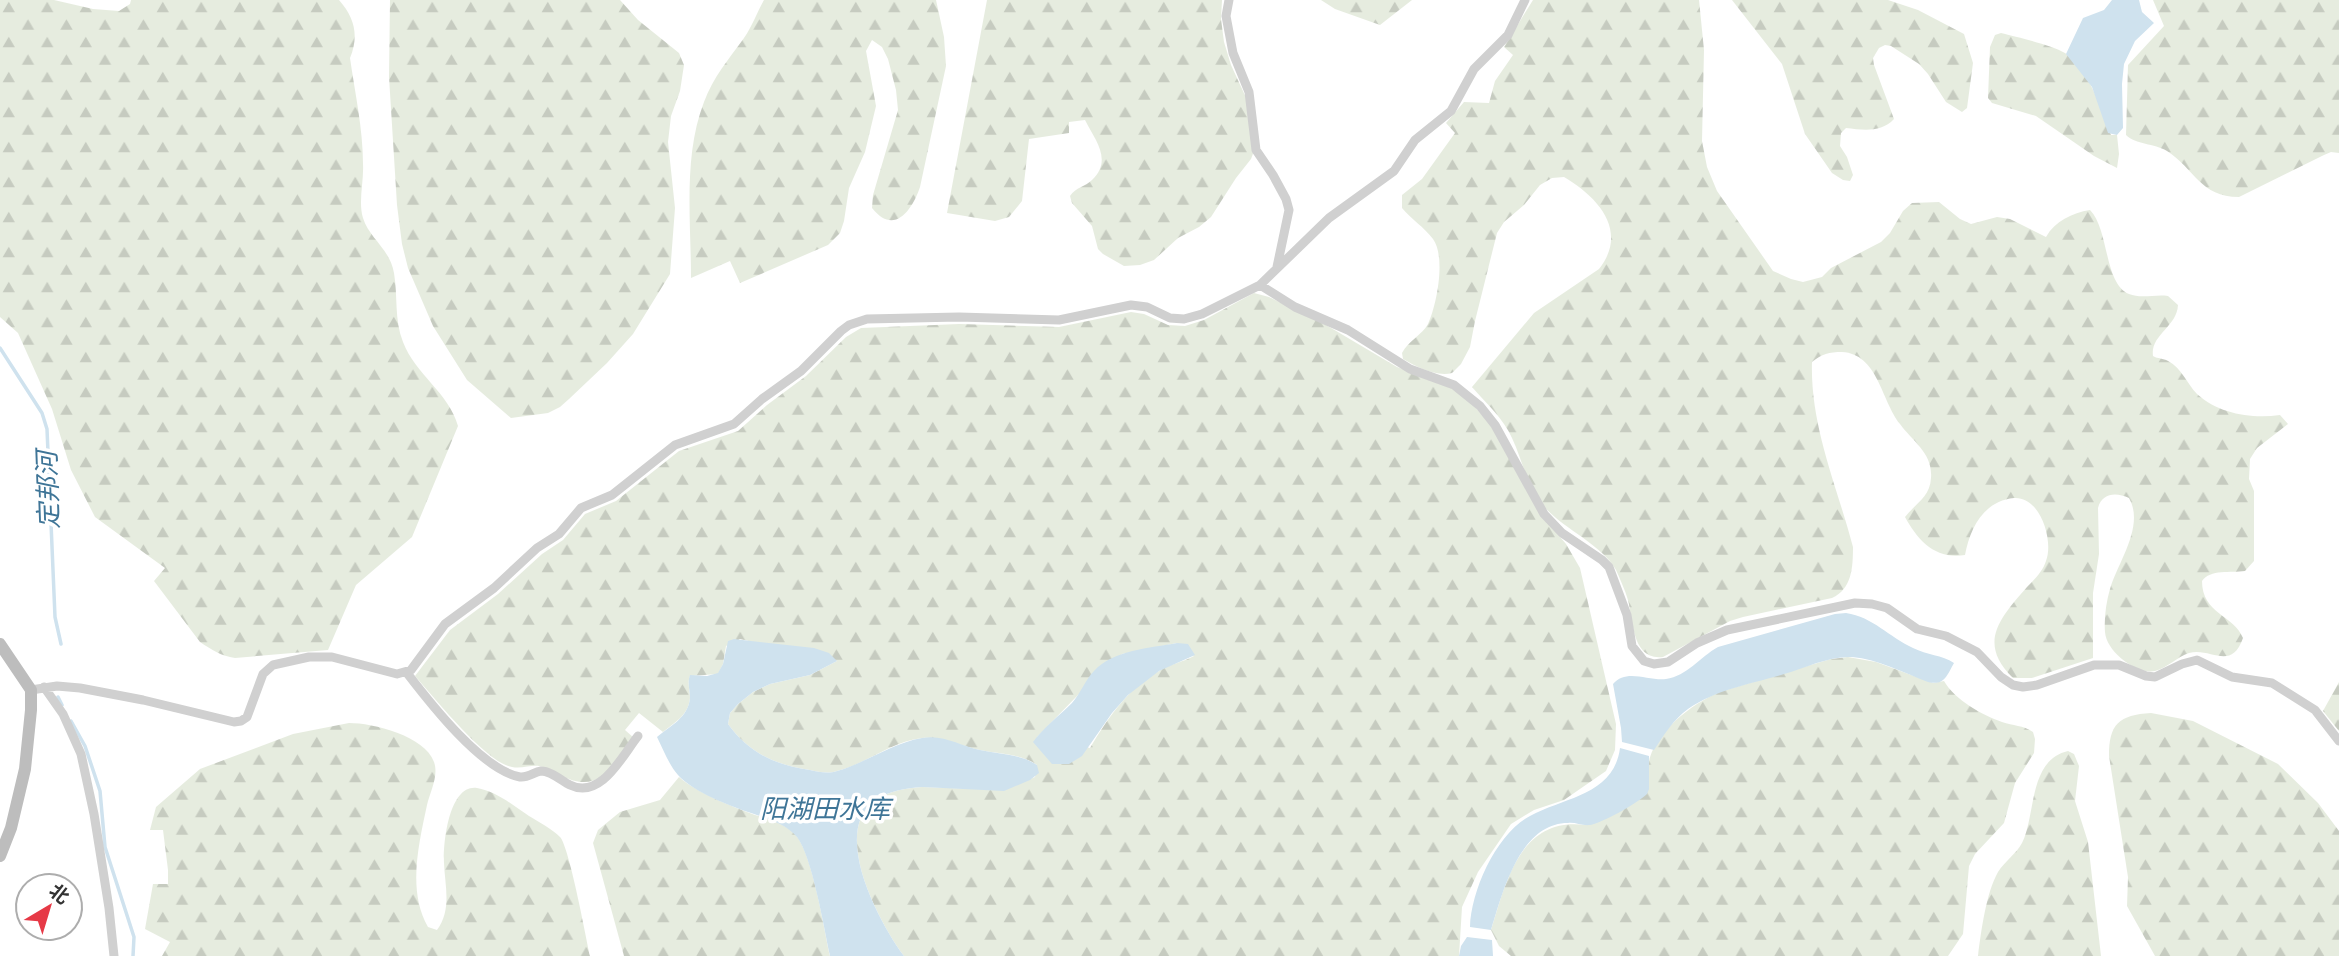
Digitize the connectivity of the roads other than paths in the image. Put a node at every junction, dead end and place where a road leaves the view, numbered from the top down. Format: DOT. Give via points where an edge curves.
graph roads {
  1 [pos="1229,0"];
  2 [pos="1525,0"];
  3 [pos="1276,271"];
  4 [pos="1260,285"];
  5 [pos="0,644"];
  6 [pos="407,673"];
  7 [pos="37,689"];
  8 [pos="638,736"];
  9 [pos="2339,741"];
  10 [pos="0,856"];
  11 [pos="114,956"];
  1 -- 3 [label="street" via="1226,16 1233,53 1249,92 1256,150 1289,210"];
  2 -- 3 [label="street" via="1508,35 1474,69 1451,111 1415,140 1394,171 1329,218"];
  3 -- 4 [label="street"];
  4 -- 6 [label="street" via="1184,319 1131,305 1059,320 867,319 849,325 801,371 734,424 675,445 612,495 581,508 559,534 445,624"];
  4 -- 9 [label="street" via="1295,307 1348,330 1400,363 1454,385 1480,406 1544,514 1609,567 1627,615 1632,646 1644,660 1668,662 1697,643 1741,626 1855,603 1872,604 1894,612 1917,629 1946,636 1977,652 2005,680 2023,687 2094,665 2119,665 2155,677 2197,660 2232,677 2272,683 2315,710"];
  5 -- 7 [label="street"];
  6 -- 7 [label="street" via="332,657 273,665 262,674 247,717 234,722 80,688"];
  6 -- 8 [label="street" via="481,757 520,777 545,772 579,789 592,787 607,776"];
  7 -- 10 [label="street" via="25,769"];
  7 -- 11 [label="street" via="63,714 81,754"];
}
